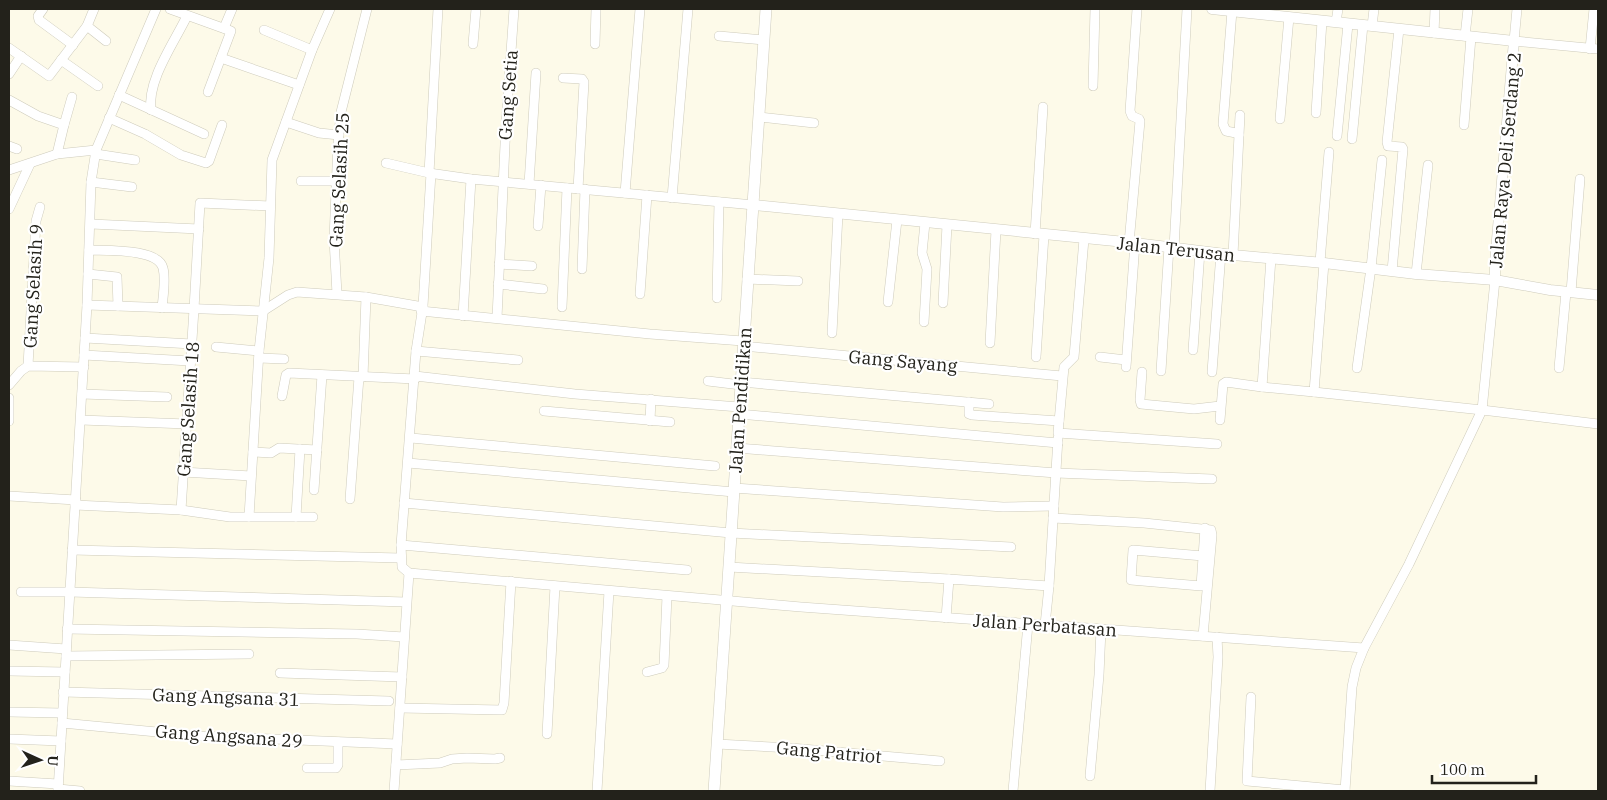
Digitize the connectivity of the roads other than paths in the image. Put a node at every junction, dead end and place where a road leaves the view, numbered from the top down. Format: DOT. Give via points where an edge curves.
graph roads {
  1 [pos="43,9"];
  2 [pos="94,9"];
  3 [pos="156,9"];
  4 [pos="170,9"];
  5 [pos="232,9"];
  6 [pos="330,9"];
  7 [pos="366,9"];
  8 [pos="438,9"];
  9 [pos="476,9"];
  10 [pos="514,9"];
  11 [pos="596,9"];
  12 [pos="640,9"];
  13 [pos="688,9"];
  14 [pos="766,9"];
  15 [pos="1095,9"];
  16 [pos="1137,9"];
  17 [pos="1186,9"];
  18 [pos="1212,9"];
  19 [pos="1338,9"];
  20 [pos="1374,9"];
  21 [pos="1435,9"];
  22 [pos="1468,9"];
  23 [pos="1517,9"];
  24 [pos="1594,9"];
  25 [pos="1237,10"];
  26 [pos="1286,14"];
  27 [pos="188,16"];
  28 [pos="1322,21"];
  29 [pos="1336,22"];
  30 [pos="1348,24"];
  31 [pos="87,26"];
  32 [pos="1368,26"];
  33 [pos="224,28"];
  34 [pos="1399,29"];
  35 [pos="264,30"];
  36 [pos="1434,32"];
  37 [pos="720,36"];
  38 [pos="1468,36"];
  39 [pos="764,40"];
  40 [pos="106,41"];
  41 [pos="1514,41"];
  42 [pos="74,44"];
  43 [pos="473,44"];
  44 [pos="595,44"];
  45 [pos="9,48"];
  46 [pos="1594,49"];
  47 [pos="312,50"];
  48 [pos="21,56"];
  49 [pos="221,58"];
  50 [pos="61,60"];
  51 [pos="536,73"];
  52 [pos="9,74"];
  53 [pos="563,78"];
  54 [pos="299,85"];
  55 [pos="98,86"];
  56 [pos="1093,86"];
  57 [pos="208,92"];
  58 [pos="119,94"];
  59 [pos="72,97"];
  60 [pos="9,100"];
  61 [pos="1043,107"];
  62 [pos="151,110"];
  63 [pos="1316,113"];
  64 [pos="1240,115"];
  65 [pos="759,117"];
  66 [pos="109,118"];
  67 [pos="1280,119"];
  68 [pos="286,122"];
  69 [pos="814,123"];
  70 [pos="64,125"];
  71 [pos="222,125"];
  72 [pos="1464,125"];
  73 [pos="204,134"];
  74 [pos="339,135"];
  75 [pos="1239,135"];
  76 [pos="1337,136"];
  77 [pos="1352,139"];
  78 [pos="96,152"];
  79 [pos="1329,152"];
  80 [pos="57,154"];
  81 [pos="134,160"];
  82 [pos="1382,160"];
  83 [pos="386,163"];
  84 [pos="30,164"];
  85 [pos="1428,165"];
  86 [pos="9,170"];
  87 [pos="430,173"];
  88 [pos="471,179"];
  89 [pos="1580,179"];
  90 [pos="301,181"];
  91 [pos="337,181"];
  92 [pos="503,181"];
  93 [pos="91,182"];
  94 [pos="529,184"];
  95 [pos="541,185"];
  96 [pos="132,187"];
  97 [pos="567,188"];
  98 [pos="582,189"];
  99 [pos="625,193"];
  100 [pos="647,195"];
  101 [pos="672,198"];
  102 [pos="719,202"];
  103 [pos="754,205"];
  104 [pos="40,206"];
  105 [pos="270,206"];
  106 [pos="9,209"];
  107 [pos="838,214"];
  108 [pos="897,220"];
  109 [pos="925,223"];
  110 [pos="91,224"];
  111 [pos="947,225"];
  112 [pos="538,226"];
  113 [pos="198,229"];
  114 [pos="996,230"];
  115 [pos="1040,234"];
  116 [pos="1084,239"];
  117 [pos="1132,243"];
  118 [pos="1172,247"];
  119 [pos="89,250"];
  120 [pos="1200,251"];
  121 [pos="1221,254"];
  122 [pos="1233,255"];
  123 [pos="1271,258"];
  124 [pos="1322,262"];
  125 [pos="499,264"];
  126 [pos="532,266"];
  127 [pos="1371,268"];
  128 [pos="582,269"];
  129 [pos="1392,271"];
  130 [pos="88,274"];
  131 [pos="1416,274"];
  132 [pos="748,279"];
  133 [pos="1495,280"];
  134 [pos="798,281"];
  135 [pos="498,284"];
  136 [pos="544,289"];
  137 [pos="1568,292"];
  138 [pos="337,294"];
  139 [pos="640,294"];
  140 [pos="1598,295"];
  141 [pos="366,297"];
  142 [pos="717,298"];
  143 [pos="888,302"];
  144 [pos="943,303"];
  145 [pos="87,305"];
  146 [pos="118,306"];
  147 [pos="562,307"];
  148 [pos="162,308"];
  149 [pos="194,309"];
  150 [pos="422,309"];
  151 [pos="263,311"];
  152 [pos="463,316"];
  153 [pos="497,318"];
  154 [pos="924,322"];
  155 [pos="832,333"];
  156 [pos="85,338"];
  157 [pos="990,343"];
  158 [pos="192,344"];
  159 [pos="743,344"];
  160 [pos="216,347"];
  161 [pos="1192,350"];
  162 [pos="416,351"];
  163 [pos="259,354"];
  164 [pos="84,355"];
  165 [pos="1036,357"];
  166 [pos="1100,357"];
  167 [pos="284,359"];
  168 [pos="518,360"];
  169 [pos="190,361"];
  170 [pos="28,366"];
  171 [pos="84,367"];
  172 [pos="1357,368"];
  173 [pos="1559,368"];
  174 [pos="1161,371"];
  175 [pos="1142,372"];
  176 [pos="1212,372"];
  177 [pos="322,375"];
  178 [pos="1062,376"];
  179 [pos="361,377"];
  180 [pos="415,377"];
  181 [pos="708,381"];
  182 [pos="741,383"];
  183 [pos="9,386"];
  184 [pos="1262,387"];
  185 [pos="1314,392"];
  186 [pos="82,394"];
  187 [pos="282,396"];
  188 [pos="167,397"];
  189 [pos="9,398"];
  190 [pos="651,399"];
  191 [pos="969,402"];
  192 [pos="989,404"];
  193 [pos="1220,406"];
  194 [pos="1482,410"];
  195 [pos="544,411"];
  196 [pos="739,411"];
  197 [pos="80,420"];
  198 [pos="1220,420"];
  199 [pos="9,421"];
  200 [pos="650,421"];
  201 [pos="1059,421"];
  202 [pos="670,422"];
  203 [pos="187,424"];
  204 [pos="1598,424"];
  205 [pos="1058,433"];
  206 [pos="410,438"];
  207 [pos="1058,443"];
  208 [pos="1217,444"];
  209 [pos="736,448"];
  210 [pos="300,449"];
  211 [pos="316,450"];
  212 [pos="253,452"];
  213 [pos="408,463"];
  214 [pos="715,466"];
  215 [pos="183,472"];
  216 [pos="1056,473"];
  217 [pos="251,476"];
  218 [pos="1212,479"];
  219 [pos="314,490"];
  220 [pos="734,490"];
  221 [pos="9,496"];
  222 [pos="350,500"];
  223 [pos="75,502"];
  224 [pos="404,504"];
  225 [pos="1054,506"];
  226 [pos="181,510"];
  227 [pos="249,517"];
  228 [pos="296,517"];
  229 [pos="313,517"];
  230 [pos="1053,518"];
  231 [pos="1205,528"];
  232 [pos="731,533"];
  233 [pos="401,545"];
  234 [pos="1011,547"];
  235 [pos="72,550"];
  236 [pos="1203,556"];
  237 [pos="401,558"];
  238 [pos="729,567"];
  239 [pos="688,570"];
  240 [pos="408,574"];
  241 [pos="948,579"];
  242 [pos="511,582"];
  243 [pos="555,586"];
  244 [pos="1049,586"];
  245 [pos="609,591"];
  246 [pos="21,592"];
  247 [pos="70,592"];
  248 [pos="667,596"];
  249 [pos="726,601"];
  250 [pos="406,602"];
  251 [pos="946,618"];
  252 [pos="1028,624"];
  253 [pos="1045,625"];
  254 [pos="67,629"];
  255 [pos="1101,629"];
  256 [pos="1203,636"];
  257 [pos="404,637"];
  258 [pos="1217,638"];
  259 [pos="9,645"];
  260 [pos="1364,648"];
  261 [pos="66,652"];
  262 [pos="249,654"];
  263 [pos="9,671"];
  264 [pos="65,672"];
  265 [pos="647,672"];
  266 [pos="280,673"];
  267 [pos="402,677"];
  268 [pos="63,692"];
  269 [pos="1251,697"];
  270 [pos="389,701"];
  271 [pos="400,708"];
  272 [pos="9,712"];
  273 [pos="62,713"];
  274 [pos="62,724"];
  275 [pos="546,734"];
  276 [pos="9,739"];
  277 [pos="61,741"];
  278 [pos="338,742"];
  279 [pos="397,744"];
  280 [pos="717,744"];
  281 [pos="500,758"];
  282 [pos="940,760"];
  283 [pos="396,765"];
  284 [pos="307,768"];
  285 [pos="1090,776"];
  286 [pos="1247,780"];
  287 [pos="9,781"];
  288 [pos="58,788"];
  289 [pos="80,791"];
  290 [pos="394,791"];
  291 [pos="597,791"];
  292 [pos="714,791"];
  293 [pos="1013,791"];
  294 [pos="1210,791"];
  295 [pos="1246,791"];
  296 [pos="1345,791"];
  1 -- 42 [label="street" via="39,20"];
  2 -- 31 [label="street"];
  3 -- 58 [label="street"];
  4 -- 27 [label="street"];
  5 -- 33 [label="street"];
  6 -- 47 [label="street"];
  7 -- 74 [label="street, Gang Selasih 25" via="341,112"];
  8 -- 87 [label="street"];
  9 -- 43 [label="street"];
  10 -- 92 [label="street, Gang Setia"];
  11 -- 44 [label="street"];
  12 -- 99 [label="street"];
  13 -- 101 [label="street"];
  14 -- 39 [label="main road, Jalan Pendidikan"];
  15 -- 56 [label="street"];
  16 -- 117 [label="street" via="1130,111 1140,121"];
  17 -- 118 [label="street"];
  18 -- 25 [label="street"];
  19 -- 29 [label="street"];
  20 -- 32 [label="street"];
  21 -- 36 [label="street"];
  22 -- 38 [label="street"];
  23 -- 41 [label="street"];
  24 -- 46 [label="street"];
  25 -- 26 [label="street"];
  25 -- 75 [label="street" via="1223,124 1226,131"];
  26 -- 28 [label="street"];
  26 -- 67 [label="street"];
  27 -- 33 [label="street"];
  27 -- 62 [label="street" via="155,77 149,99"];
  28 -- 29 [label="street"];
  28 -- 63 [label="street"];
  29 -- 30 [label="street"];
  30 -- 32 [label="street"];
  30 -- 76 [label="street"];
  31 -- 40 [label="street"];
  31 -- 42 [label="street"];
  32 -- 34 [label="street"];
  32 -- 77 [label="street"];
  33 -- 49 [label="street" via="231,31"];
  34 -- 36 [label="street"];
  34 -- 129 [label="street" via="1387,142 1388,146 1403,149"];
  35 -- 47 [label="street"];
  36 -- 38 [label="street"];
  37 -- 39 [label="street"];
  38 -- 41 [label="street"];
  38 -- 72 [label="street"];
  39 -- 65 [label="main road, Jalan Pendidikan"];
  41 -- 46 [label="street"];
  41 -- 133 [label="street, Jalan Raya Deli Serdang 2"];
  42 -- 50 [label="street"];
  45 -- 48 [label="street"];
  47 -- 54 [label="street"];
  48 -- 50 [label="street" via="49,76"];
  48 -- 52 [label="street"];
  49 -- 54 [label="street"];
  49 -- 57 [label="street"];
  50 -- 55 [label="street"];
  51 -- 94 [label="street"];
  53 -- 98 [label="street" via="582,79 584,82"];
  54 -- 68 [label="street"];
  58 -- 62 [label="street"];
  58 -- 66 [label="street"];
  59 -- 70 [label="street"];
  60 -- 70 [label="street" via="38,116"];
  61 -- 115 [label="street"];
  62 -- 73 [label="street"];
  64 -- 75 [label="street"];
  65 -- 69 [label="street"];
  65 -- 103 [label="main road, Jalan Pendidikan"];
  66 -- 71 [label="street" via="181,155 206,162"];
  66 -- 78 [label="street"];
  68 -- 74 [label="street" via="310,131"];
  68 -- 105 [label="street" via="272,160"];
  70 -- 80 [label="street"];
  74 -- 91 [label="street, Gang Selasih 25"];
  75 -- 122 [label="street"];
  78 -- 80 [label="street"];
  78 -- 81 [label="street"];
  78 -- 93 [label="street"];
  79 -- 124 [label="street"];
  80 -- 84 [label="street"];
  82 -- 127 [label="street"];
  83 -- 87 [label="street"];
  84 -- 86 [label="street"];
  84 -- 106 [label="street"];
  85 -- 131 [label="street"];
  87 -- 88 [label="street"];
  87 -- 150 [label="street"];
  88 -- 92 [label="street"];
  88 -- 152 [label="street"];
  89 -- 137 [label="street"];
  90 -- 91 [label="street"];
  91 -- 138 [label="street, Gang Selasih 25" via="334,239"];
  92 -- 94 [label="street"];
  92 -- 125 [label="street, Gang Setia"];
  93 -- 96 [label="street"];
  93 -- 110 [label="street"];
  94 -- 95 [label="street"];
  95 -- 97 [label="street"];
  95 -- 112 [label="street"];
  97 -- 98 [label="street"];
  97 -- 147 [label="street"];
  98 -- 99 [label="street"];
  98 -- 128 [label="street"];
  99 -- 100 [label="street"];
  100 -- 101 [label="street"];
  100 -- 139 [label="street"];
  101 -- 102 [label="street"];
  102 -- 103 [label="street"];
  102 -- 142 [label="street"];
  103 -- 107 [label="street, Jalan Terusan"];
  103 -- 132 [label="main road, Jalan Pendidikan"];
  104 -- 170 [label="street, Gang Selasih 9" via="36,221"];
  105 -- 113 [label="street, Gang Selasih 18" via="200,203"];
  105 -- 151 [label="street"];
  107 -- 108 [label="street, Jalan Terusan"];
  107 -- 155 [label="street"];
  108 -- 109 [label="street, Jalan Terusan"];
  108 -- 143 [label="street"];
  109 -- 111 [label="street, Jalan Terusan"];
  109 -- 154 [label="street" via="922,253 927,269"];
  110 -- 113 [label="street"];
  110 -- 119 [label="street"];
  111 -- 114 [label="street, Jalan Terusan"];
  111 -- 144 [label="street"];
  113 -- 149 [label="street, Gang Selasih 18"];
  114 -- 115 [label="street, Jalan Terusan"];
  114 -- 157 [label="street"];
  115 -- 116 [label="street, Jalan Terusan"];
  115 -- 165 [label="street"];
  116 -- 117 [label="street, Jalan Terusan"];
  116 -- 178 [label="street" via="1074,357 1064,367"];
  117 -- 118 [label="street, Jalan Terusan"];
  117 -- 166 [label="street" via="1126,363"];
  118 -- 120 [label="street, Jalan Terusan"];
  118 -- 174 [label="street"];
  119 -- 130 [label="street"];
  119 -- 148 [label="street" via="140,253 158,260 164,271"];
  120 -- 121 [label="street, Jalan Terusan"];
  120 -- 161 [label="street"];
  121 -- 122 [label="street, Jalan Terusan"];
  121 -- 176 [label="street"];
  122 -- 123 [label="street, Jalan Terusan"];
  123 -- 124 [label="street, Jalan Terusan"];
  123 -- 184 [label="street"];
  124 -- 127 [label="street, Jalan Terusan"];
  124 -- 185 [label="street"];
  125 -- 126 [label="street"];
  125 -- 135 [label="street, Gang Setia"];
  127 -- 129 [label="street, Jalan Terusan"];
  127 -- 172 [label="street"];
  129 -- 131 [label="street, Jalan Terusan"];
  130 -- 145 [label="street"];
  130 -- 146 [label="street" via="117,277"];
  131 -- 133 [label="street, Jalan Terusan"];
  132 -- 134 [label="street"];
  132 -- 159 [label="main road, Jalan Pendidikan"];
  133 -- 137 [label="street, Jalan Terusan"];
  133 -- 194 [label="street"];
  135 -- 136 [label="street"];
  135 -- 153 [label="street, Gang Setia"];
  137 -- 140 [label="street, Jalan Terusan"];
  137 -- 173 [label="street"];
  138 -- 141 [label="street, Gang Sayang"];
  138 -- 151 [label="street, Gang Sayang" via="293,293"];
  141 -- 150 [label="street, Gang Sayang"];
  141 -- 179 [label="street"];
  145 -- 146 [label="street"];
  145 -- 156 [label="street"];
  146 -- 148 [label="street"];
  148 -- 149 [label="street"];
  149 -- 151 [label="street"];
  149 -- 158 [label="street, Gang Selasih 18"];
  150 -- 152 [label="street, Gang Sayang"];
  150 -- 162 [label="street"];
  151 -- 163 [label="street"];
  152 -- 153 [label="street, Gang Sayang"];
  153 -- 159 [label="street, Gang Sayang"];
  156 -- 158 [label="street"];
  156 -- 164 [label="street"];
  158 -- 169 [label="street, Gang Selasih 18"];
  159 -- 178 [label="street, Gang Sayang"];
  159 -- 182 [label="main road, Jalan Pendidikan"];
  160 -- 163 [label="street"];
  162 -- 168 [label="street"];
  162 -- 180 [label="street"];
  163 -- 167 [label="street"];
  163 -- 212 [label="street"];
  164 -- 169 [label="street"];
  164 -- 171 [label="street"];
  169 -- 203 [label="street, Gang Selasih 18"];
  170 -- 171 [label="street"];
  170 -- 183 [label="street"];
  171 -- 186 [label="street"];
  175 -- 193 [label="street" via="1142,404 1194,409"];
  177 -- 179 [label="street"];
  177 -- 187 [label="street" via="288,373 283,380"];
  177 -- 211 [label="street"];
  178 -- 201 [label="street"];
  179 -- 180 [label="street"];
  179 -- 222 [label="street"];
  180 -- 190 [label="street"];
  180 -- 206 [label="street"];
  181 -- 182 [label="street"];
  182 -- 191 [label="street"];
  182 -- 196 [label="main road, Jalan Pendidikan"];
  184 -- 185 [label="street"];
  184 -- 193 [label="street" via="1226,382"];
  185 -- 194 [label="street"];
  186 -- 188 [label="street"];
  186 -- 197 [label="street"];
  189 -- 199 [label="street"];
  190 -- 196 [label="street"];
  190 -- 200 [label="street"];
  191 -- 192 [label="street"];
  191 -- 201 [label="street" via="969,414 972,415"];
  193 -- 198 [label="street"];
  194 -- 204 [label="street"];
  194 -- 260 [label="street" via="1409,564"];
  195 -- 200 [label="street"];
  196 -- 207 [label="street"];
  196 -- 209 [label="main road, Jalan Pendidikan"];
  197 -- 203 [label="street"];
  197 -- 223 [label="street"];
  200 -- 202 [label="street"];
  201 -- 205 [label="street"];
  203 -- 215 [label="street, Gang Selasih 18"];
  205 -- 207 [label="street"];
  205 -- 208 [label="street"];
  206 -- 213 [label="street"];
  206 -- 214 [label="street"];
  207 -- 216 [label="street"];
  209 -- 216 [label="street"];
  209 -- 220 [label="main road, Jalan Pendidikan"];
  210 -- 211 [label="street"];
  210 -- 212 [label="street"];
  210 -- 228 [label="street"];
  211 -- 219 [label="street"];
  212 -- 217 [label="street"];
  213 -- 220 [label="street"];
  213 -- 224 [label="street"];
  215 -- 217 [label="street"];
  215 -- 226 [label="street, Gang Selasih 18"];
  216 -- 218 [label="street"];
  216 -- 225 [label="street"];
  217 -- 227 [label="street"];
  220 -- 225 [label="street" via="1003,507"];
  220 -- 232 [label="main road, Jalan Pendidikan"];
  221 -- 223 [label="street"];
  223 -- 226 [label="street"];
  223 -- 235 [label="street"];
  224 -- 232 [label="street"];
  224 -- 233 [label="street"];
  225 -- 230 [label="street"];
  226 -- 227 [label="street"];
  227 -- 228 [label="street"];
  228 -- 229 [label="street"];
  230 -- 231 [label="street"];
  230 -- 244 [label="street"];
  231 -- 236 [label="street"];
  231 -- 256 [label="street" via="1212,530 1212,535"];
  232 -- 234 [label="street"];
  232 -- 238 [label="main road, Jalan Pendidikan"];
  233 -- 237 [label="street"];
  233 -- 239 [label="street"];
  235 -- 237 [label="street"];
  235 -- 247 [label="street"];
  236 -- 236 [label="street" via="1201,586 1131,580 1133,550"];
  237 -- 240 [label="street" via="402,567"];
  238 -- 241 [label="street"];
  238 -- 249 [label="main road, Jalan Pendidikan"];
  240 -- 242 [label="street, Jalan Perbatasan"];
  240 -- 250 [label="street"];
  241 -- 244 [label="street"];
  241 -- 251 [label="street"];
  242 -- 243 [label="street, Jalan Perbatasan"];
  242 -- 271 [label="street" via="502,710"];
  243 -- 245 [label="street, Jalan Perbatasan"];
  243 -- 275 [label="street"];
  244 -- 253 [label="street"];
  245 -- 248 [label="street, Jalan Perbatasan"];
  245 -- 291 [label="street"];
  246 -- 247 [label="street"];
  247 -- 250 [label="street"];
  247 -- 254 [label="street"];
  248 -- 249 [label="street, Jalan Perbatasan"];
  248 -- 265 [label="street" via="664,665"];
  249 -- 251 [label="street, Jalan Perbatasan"];
  249 -- 280 [label="main road, Jalan Pendidikan"];
  250 -- 257 [label="street"];
  251 -- 252 [label="street, Jalan Perbatasan"];
  252 -- 253 [label="street, Jalan Perbatasan"];
  252 -- 293 [label="street"];
  253 -- 255 [label="street, Jalan Perbatasan"];
  254 -- 257 [label="street"];
  254 -- 261 [label="street"];
  255 -- 256 [label="street, Jalan Perbatasan"];
  255 -- 285 [label="street"];
  256 -- 258 [label="street, Jalan Perbatasan"];
  257 -- 267 [label="street"];
  258 -- 260 [label="street, Jalan Perbatasan"];
  258 -- 294 [label="street"];
  259 -- 261 [label="street"];
  260 -- 296 [label="street" via="1354,678"];
  261 -- 262 [label="street"];
  261 -- 264 [label="street"];
  263 -- 264 [label="street"];
  264 -- 268 [label="street"];
  266 -- 267 [label="street"];
  267 -- 271 [label="street"];
  268 -- 270 [label="street, Gang Angsana 31"];
  268 -- 273 [label="street"];
  269 -- 286 [label="street"];
  271 -- 279 [label="street"];
  272 -- 273 [label="street"];
  273 -- 274 [label="street"];
  274 -- 277 [label="street"];
  274 -- 278 [label="street, Gang Angsana 29" via="199,736"];
  276 -- 277 [label="street"];
  277 -- 288 [label="street"];
  278 -- 279 [label="street, Gang Angsana 29"];
  278 -- 284 [label="street" via="336,768"];
  279 -- 283 [label="street"];
  280 -- 282 [label="street, Gang Patriot"];
  280 -- 292 [label="main road, Jalan Pendidikan"];
  281 -- 283 [label="street"];
  283 -- 290 [label="street"];
  286 -- 295 [label="street"];
  286 -- 296 [label="street"];
  287 -- 288 [label="street"];
  288 -- 289 [label="street"];
}
